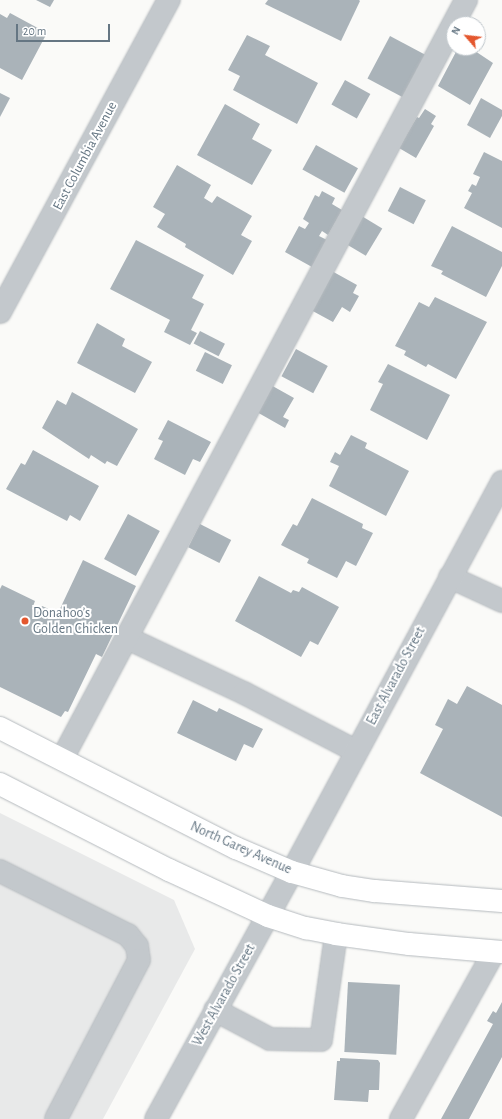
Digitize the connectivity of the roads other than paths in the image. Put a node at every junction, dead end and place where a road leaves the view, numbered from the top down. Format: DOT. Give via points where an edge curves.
graph roads {
  1 [pos="169,0"];
  2 [pos="466,0"];
  3 [pos="0,312"];
  4 [pos="502,482"];
  5 [pos="450,577"];
  6 [pos="502,601"];
  7 [pos="127,638"];
  8 [pos="0,728"];
  9 [pos="356,751"];
  10 [pos="62,759"];
  11 [pos="0,784"];
  12 [pos="0,871"];
  13 [pos="292,872"];
  14 [pos="502,901"];
  15 [pos="268,916"];
  16 [pos="336,934"];
  17 [pos="498,952"];
  18 [pos="215,1010"];
  19 [pos="56,1119"];
  20 [pos="156,1119"];
  21 [pos="401,1119"];
  1 -- 3 [label="street, East Columbia Avenue"];
  2 -- 7 [label="street"];
  4 -- 5 [label="street, East Alvarado Street"];
  5 -- 6 [label="street"];
  5 -- 9 [label="street, East Alvarado Street"];
  7 -- 9 [label="street" via="244,693"];
  7 -- 10 [label="street"];
  8 -- 10 [label="main road, North Garey Avenue"];
  9 -- 13 [label="street, East Alvarado Street"];
  10 -- 13 [label="main road, North Garey Avenue" via="236,848"];
  11 -- 15 [label="main road" via="169,870"];
  12 -- 19 [label="street" via="128,936 137,946 139,960"];
  13 -- 14 [label="main road, North Garey Avenue" via="375,892"];
  13 -- 15 [label="street, West Alvarado Street"];
  15 -- 16 [label="main road"];
  15 -- 18 [label="street, West Alvarado Street"];
  16 -- 17 [label="main road"];
  16 -- 18 [label="street" via="321,1040 270,1039"];
  17 -- 21 [label="street"];
  18 -- 20 [label="street, West Alvarado Street"];
}
